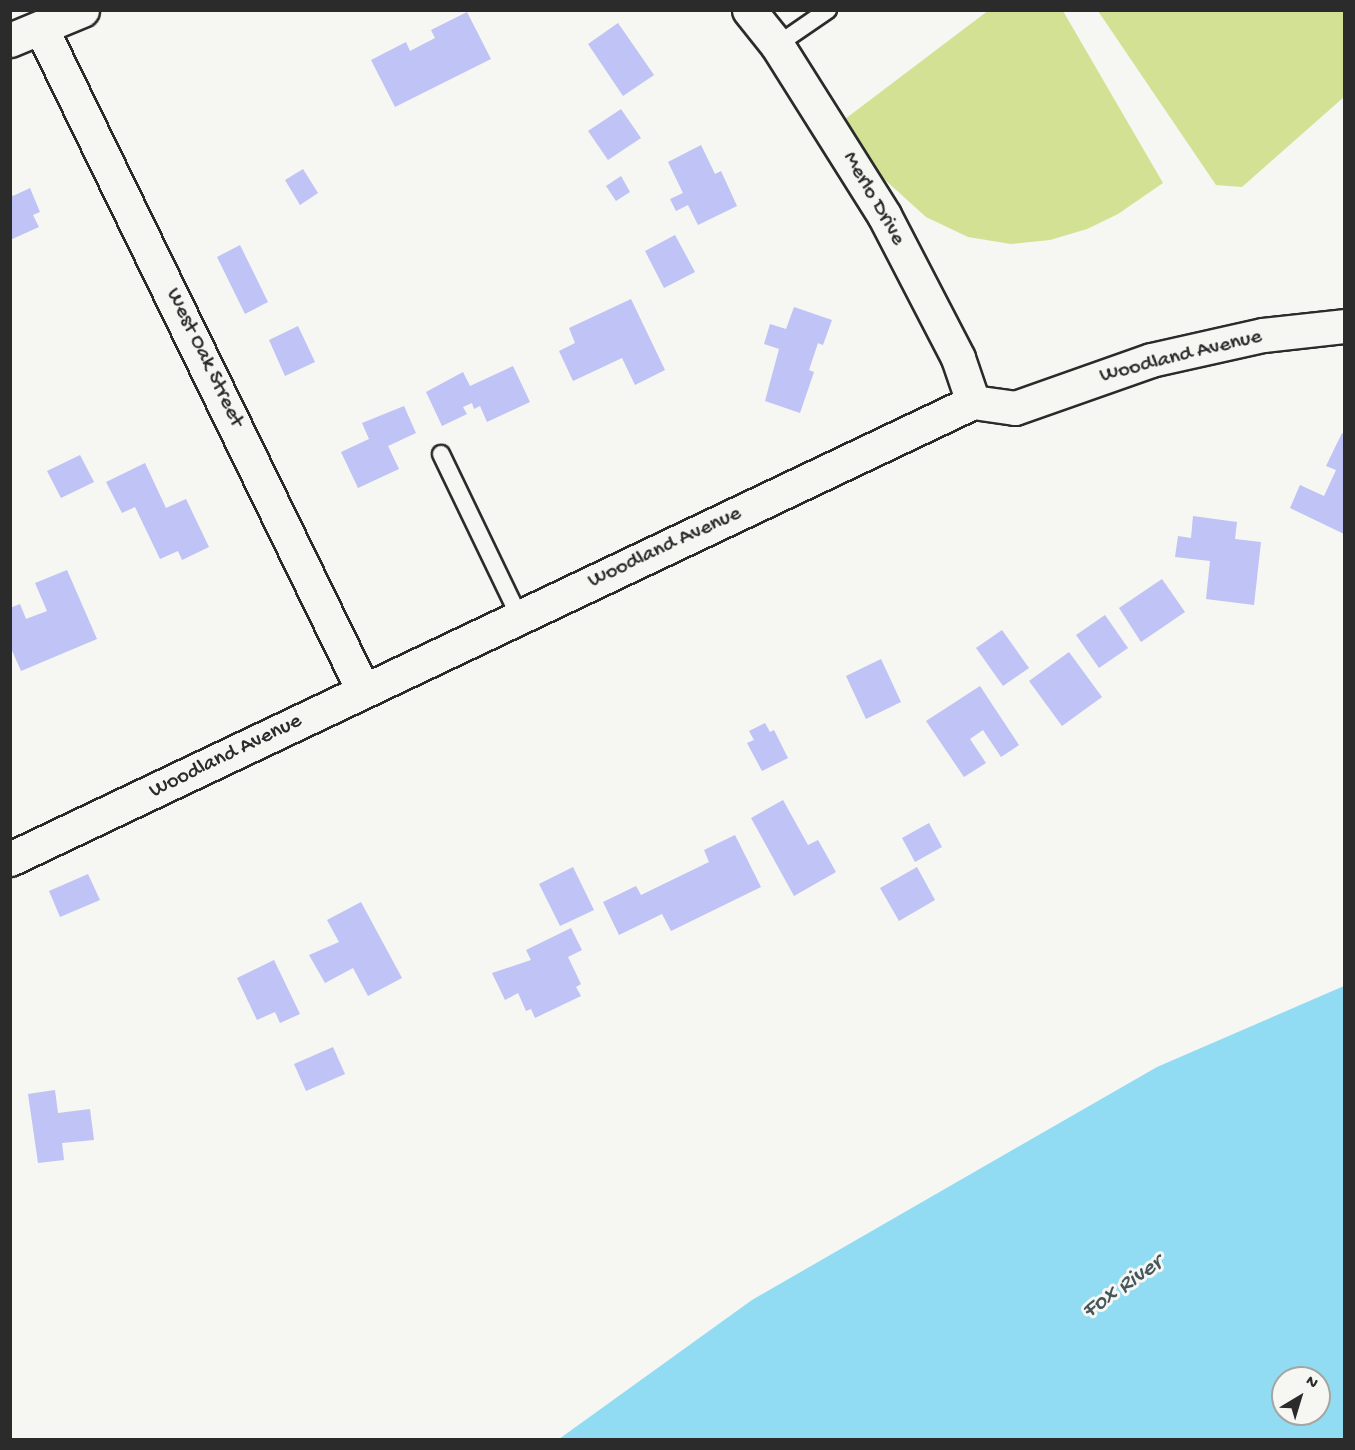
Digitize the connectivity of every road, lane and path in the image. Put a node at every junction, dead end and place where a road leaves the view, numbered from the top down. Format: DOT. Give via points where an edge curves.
graph roads {
  1 [pos="82,10"];
  2 [pos="749,10"];
  3 [pos="828,10"];
  4 [pos="41,28"];
  5 [pos="10,40"];
  6 [pos="777,45"];
  7 [pos="1344,326"];
  8 [pos="973,402"];
  9 [pos="441,454"];
  10 [pos="519,616"];
  11 [pos="363,690"];
  12 [pos="10,859"];
  1 -- 4 [label="street"];
  2 -- 6 [label="street, Merlo Drive"];
  3 -- 6 [label="lane"];
  4 -- 5 [label="street"];
  4 -- 11 [label="street, West Oak Street"];
  6 -- 8 [label="street, Merlo Drive" via="884,215 958,358"];
  7 -- 8 [label="street, Woodland Avenue" via="1263,335 1151,360 1015,408"];
  8 -- 10 [label="street, Woodland Avenue"];
  9 -- 10 [label="lane"];
  10 -- 11 [label="street, Woodland Avenue"];
  11 -- 12 [label="street, Woodland Avenue"];
}
